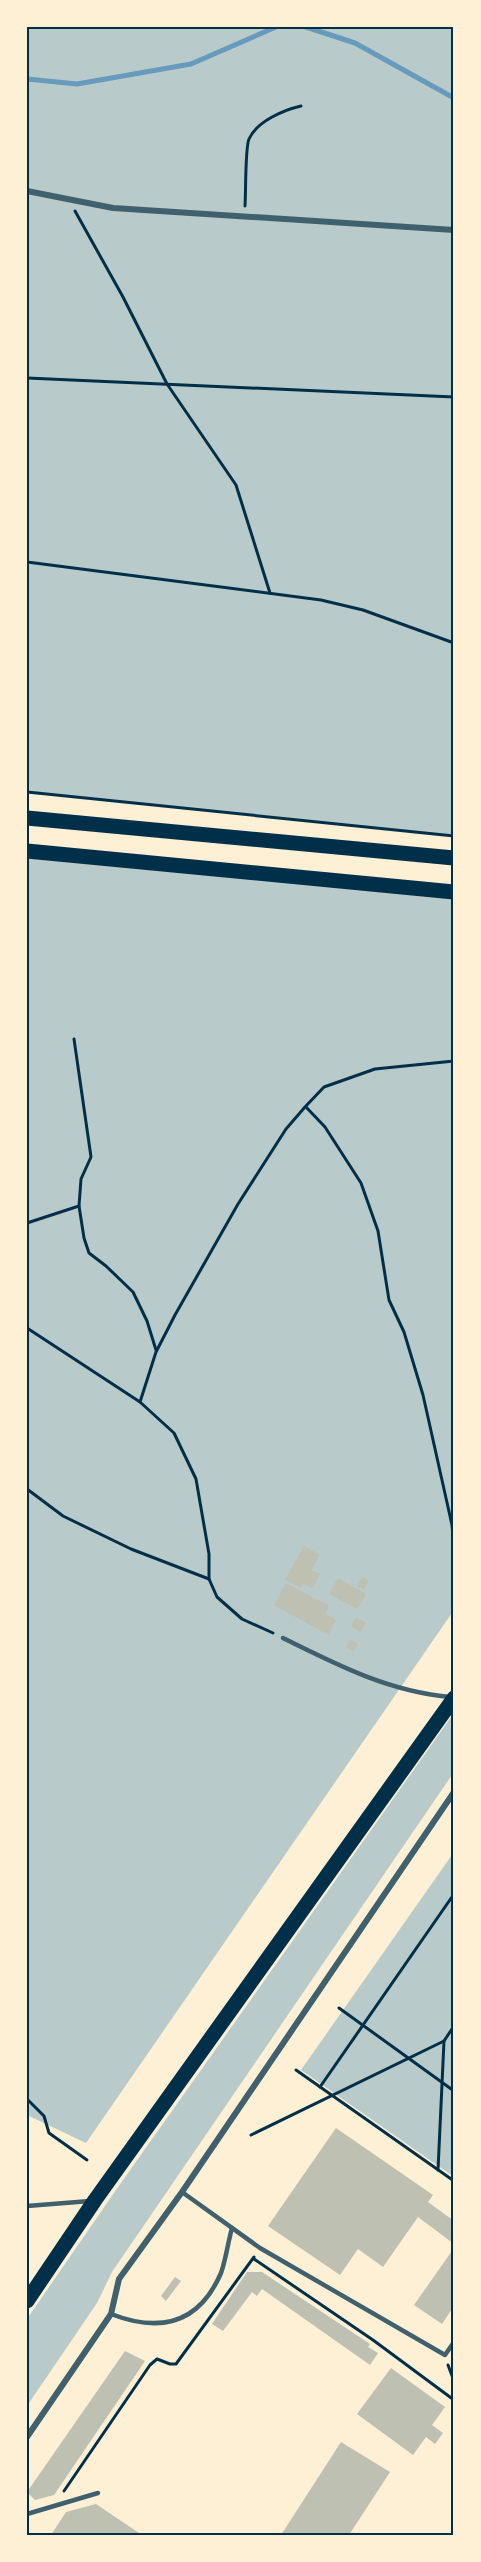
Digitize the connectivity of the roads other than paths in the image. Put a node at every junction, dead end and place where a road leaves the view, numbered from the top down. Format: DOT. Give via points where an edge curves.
graph roads {
  1 [pos="27,191"];
  2 [pos="454,230"];
  3 [pos="27,818"];
  4 [pos="27,851"];
  5 [pos="454,858"];
  6 [pos="454,892"];
  7 [pos="283,1638"];
  8 [pos="454,1698"];
  9 [pos="454,1792"];
  10 [pos="182,2192"];
  11 [pos="95,2200"];
  12 [pos="27,2206"];
  13 [pos="232,2228"];
  14 [pos="27,2301"];
  15 [pos="111,2314"];
  16 [pos="454,2342"];
  17 [pos="27,2438"];
  18 [pos="98,2493"];
  19 [pos="27,2514"];
  1 -- 2 [label="street" via="113,208"];
  3 -- 5 [label="main road"];
  4 -- 6 [label="main road"];
  7 -- 8 [label="lane" via="380,1683"];
  8 -- 11 [label="main road"];
  9 -- 10 [label="street"];
  10 -- 13 [label="lane"];
  10 -- 15 [label="street" via="119,2279"];
  11 -- 12 [label="lane"];
  11 -- 14 [label="main road"];
  13 -- 15 [label="lane" via="220,2273 199,2307 171,2323 129,2321"];
  13 -- 16 [label="lane" via="445,2355"];
  15 -- 17 [label="street"];
  18 -- 19 [label="lane"];
}
